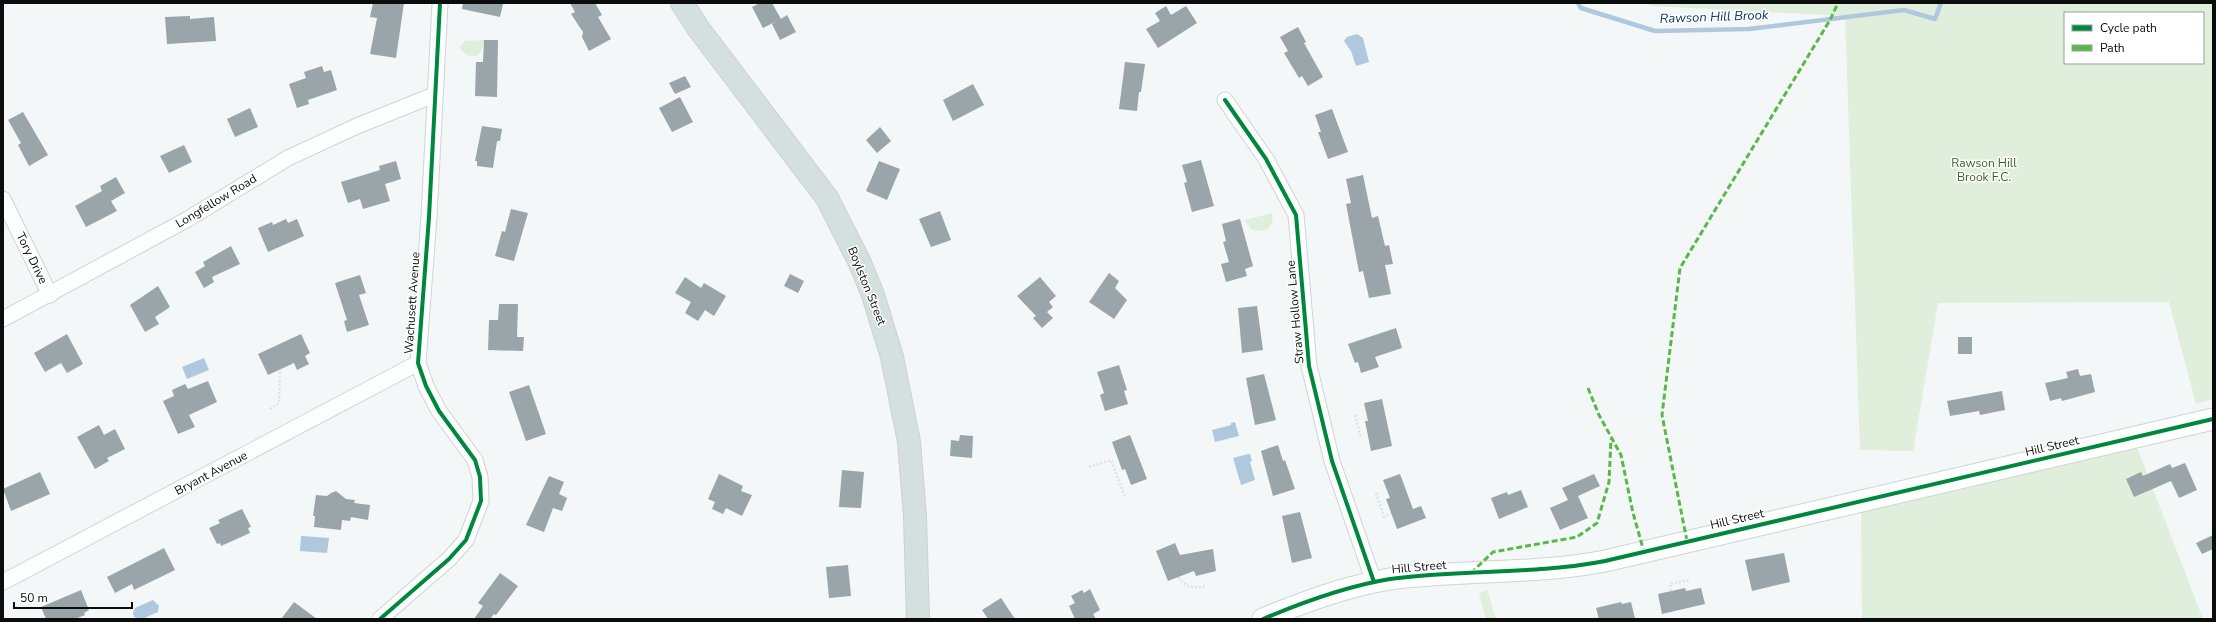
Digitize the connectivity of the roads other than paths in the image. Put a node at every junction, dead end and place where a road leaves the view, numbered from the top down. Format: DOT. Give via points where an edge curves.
graph roads {
  1 [pos="440,3"];
  2 [pos="682,3"];
  3 [pos="434,95"];
  4 [pos="1225,100"];
  5 [pos="3,199"];
  6 [pos="50,294"];
  7 [pos="3,319"];
  8 [pos="418,363"];
  9 [pos="2213,419"];
  10 [pos="3,582"];
  11 [pos="1374,582"];
  12 [pos="380,619"];
  13 [pos="918,619"];
  14 [pos="1263,619"];
  1 -- 3 [label="street, Wachusett Avenue"];
  2 -- 13 [label="main road, Boylston Street" via="698,28 821,190 869,284 891,352 909,442 914,489"];
  3 -- 6 [label="street, Longfellow Road" via="357,126 288,158 188,219"];
  3 -- 8 [label="street, Wachusett Avenue" via="429,217"];
  4 -- 11 [label="street, Straw Hollow Lane" via="1266,159 1296,215 1310,366 1332,461"];
  5 -- 6 [label="street, Tory Drive"];
  6 -- 7 [label="street, Longfellow Road"];
  8 -- 10 [label="street, Bryant Avenue"];
  8 -- 12 [label="street, Wachusett Avenue" via="439,412 475,460 480,477 481,501 466,540 449,559"];
  9 -- 11 [label="street, Hill Street" via="1605,561 1555,568 1421,576"];
  11 -- 14 [label="street, Hill Street"];
}
